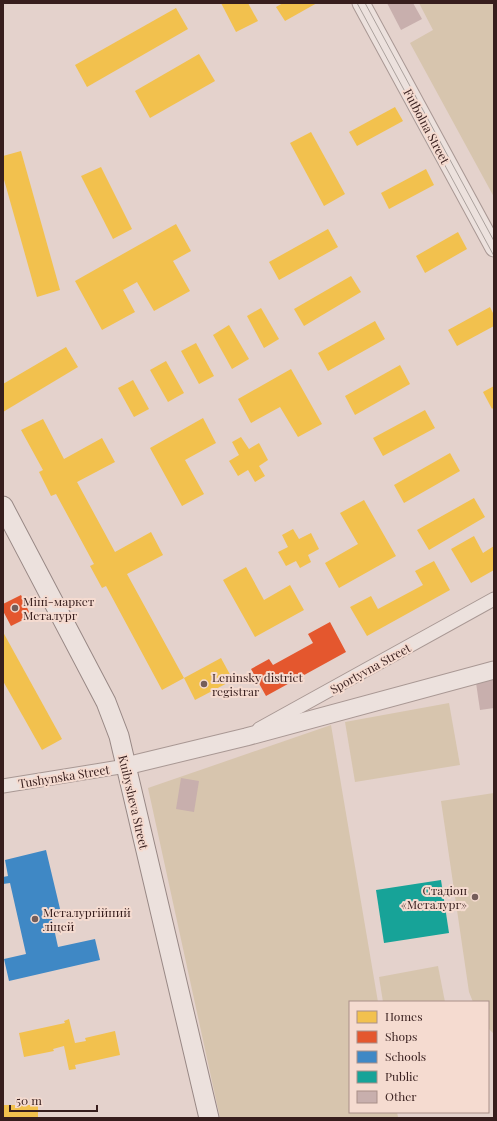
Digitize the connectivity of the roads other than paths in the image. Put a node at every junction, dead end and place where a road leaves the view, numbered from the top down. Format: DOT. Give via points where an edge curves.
graph roads {
  1 [pos="361,3"];
  2 [pos="494,248"];
  3 [pos="3,506"];
  4 [pos="494,599"];
  5 [pos="494,670"];
  6 [pos="246,737"];
  7 [pos="126,766"];
  8 [pos="3,786"];
  9 [pos="209,1118"];
  1 -- 2 [label="street, Futbolna Street"];
  3 -- 7 [label="main road, Kuibysheva Street" via="106,702 119,736"];
  4 -- 6 [label="street, Sportyvna Street"];
  5 -- 6 [label="street, Sportyvna Street"];
  6 -- 7 [label="street, Sportyvna Street"];
  7 -- 8 [label="street, Tushynska Street"];
  7 -- 9 [label="main road, Kuibysheva Street"];
}
